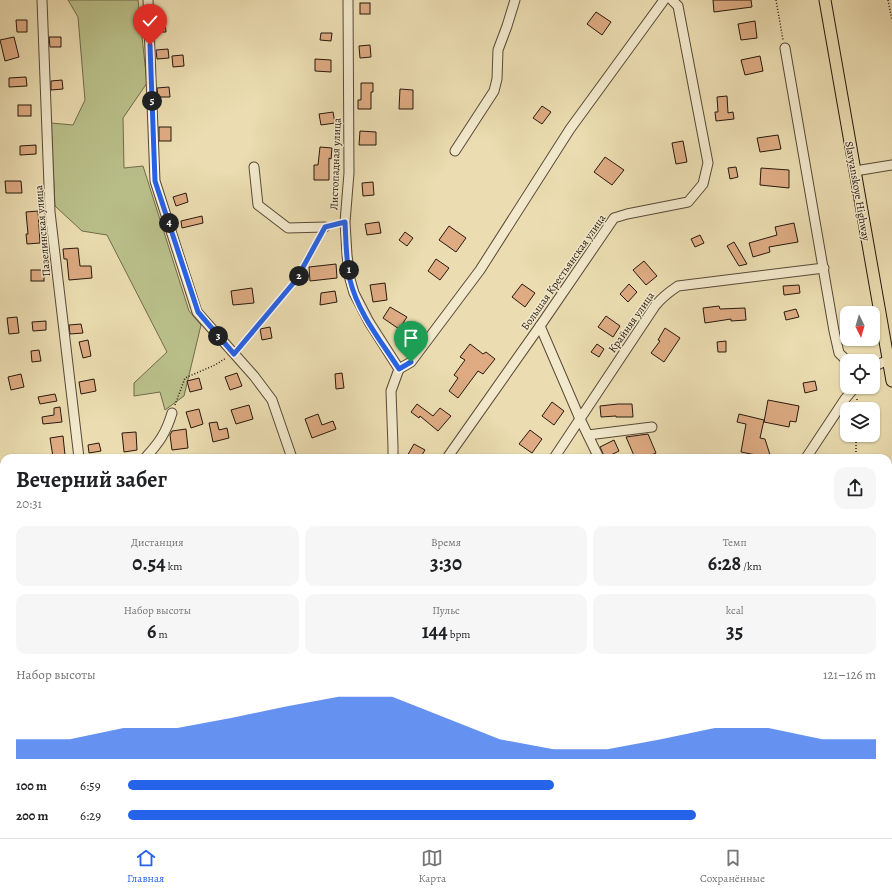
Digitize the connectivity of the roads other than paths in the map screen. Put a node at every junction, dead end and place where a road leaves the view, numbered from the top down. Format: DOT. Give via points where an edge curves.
graph roads {
  1 [pos="42,0"];
  2 [pos="148,0"];
  3 [pos="348,0"];
  4 [pos="515,0"];
  5 [pos="664,0"];
  6 [pos="672,0"];
  7 [pos="825,0"];
  8 [pos="784,48"];
  9 [pos="455,151"];
  10 [pos="892,165"];
  11 [pos="254,167"];
  12 [pos="855,171"];
  13 [pos="325,227"];
  14 [pos="824,268"];
  15 [pos="540,326"];
  16 [pos="840,354"];
  17 [pos="888,360"];
  18 [pos="880,364"];
  19 [pos="399,369"];
  20 [pos="892,381"];
  21 [pos="849,394"];
  22 [pos="172,413"];
  23 [pos="580,419"];
  24 [pos="652,427"];
  25 [pos="588,435"];
  26 [pos="79,454"];
  27 [pos="149,454"];
  28 [pos="291,454"];
  29 [pos="392,454"];
  30 [pos="450,454"];
  31 [pos="557,454"];
  32 [pos="597,454"];
  33 [pos="809,454"];
  1 -- 26 [label="street, Пазелинская улица" via="50,212"];
  2 -- 28 [label="street" via="155,181 198,312 272,400"];
  3 -- 19 [label="street, Листопадная улица" via="349,173 345,222 350,279 369,322"];
  4 -- 9 [label="street" via="498,50 498,79 494,91"];
  5 -- 19 [label="street" via="570,129 480,270 411,362"];
  6 -- 15 [label="street, Большая Крестьянская улица" via="678,6 708,164 703,184 688,202 614,218"];
  7 -- 12 [label="main road, Slavyanskoye Highway"];
  8 -- 14 [label="street"];
  10 -- 12 [label="street"];
  11 -- 13 [label="street" via="258,205 288,228"];
  12 -- 17 [label="main road, Slavyanskoye Highway"];
  14 -- 16 [label="street"];
  14 -- 23 [label="street, Крайняя улица" via="678,286 663,296 655,306"];
  15 -- 23 [label="street"];
  15 -- 30 [label="street, Большая Крестьянская улица"];
  17 -- 18 [label="street"];
  17 -- 20 [label="main road, Slavyanskoye Highway"];
  19 -- 29 [label="street" via="391,391"];
  21 -- 33 [label="street"];
  22 -- 27 [label="street" via="168,428 159,444"];
  23 -- 25 [label="street"];
  23 -- 31 [label="street, Крайняя улица"];
  24 -- 25 [label="street"];
  25 -- 32 [label="street"];
}
